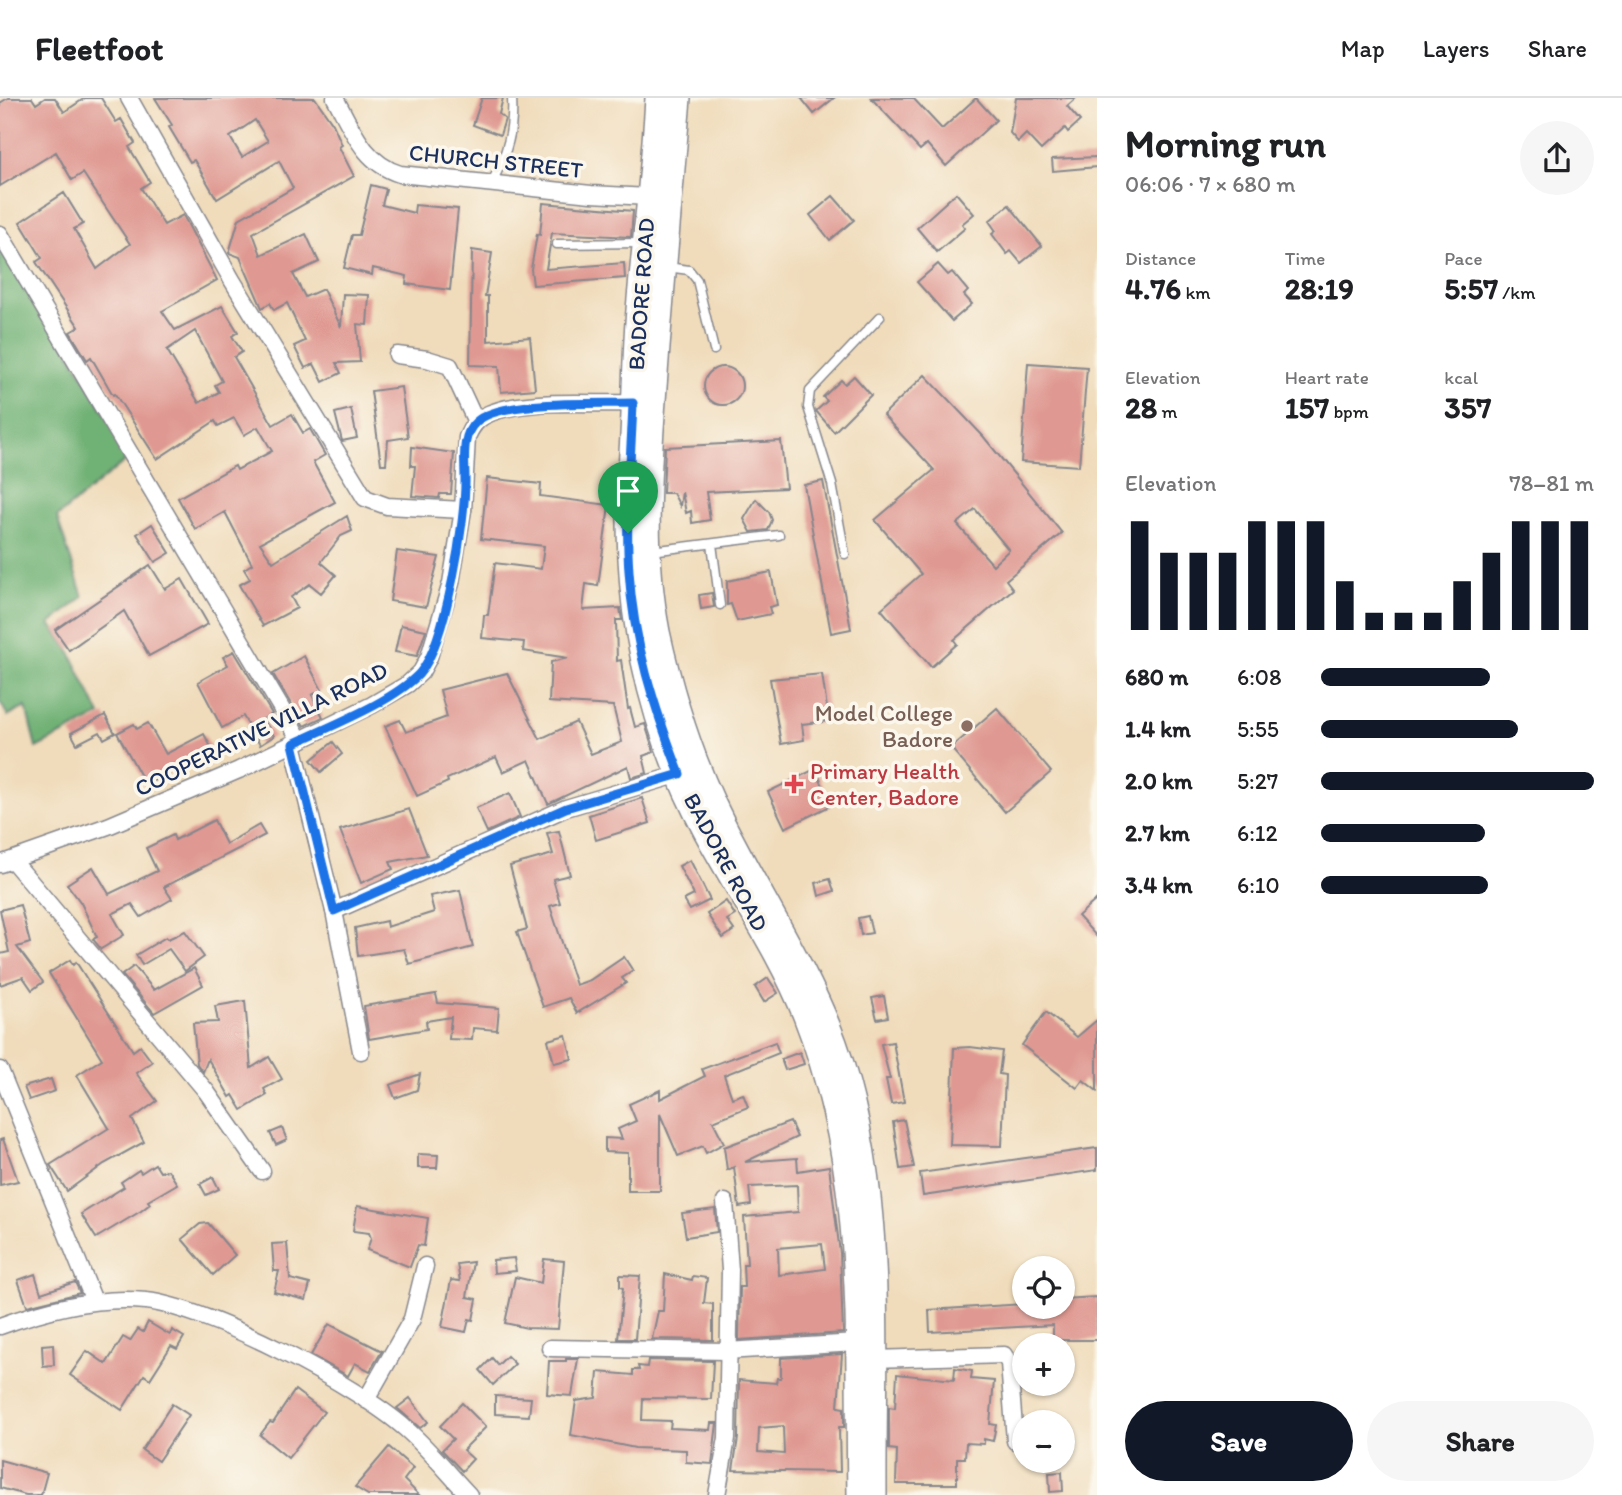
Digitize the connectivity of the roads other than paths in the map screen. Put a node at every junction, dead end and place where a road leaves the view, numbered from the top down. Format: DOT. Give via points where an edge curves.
graph roads {
  1 [pos="129,98"];
  2 [pos="335,98"];
  3 [pos="512,98"];
  4 [pos="657,98"];
  5 [pos="678,98"];
  6 [pos="492,182"];
  7 [pos="649,197"];
  8 [pos="0,234"];
  9 [pos="644,243"];
  10 [pos="557,244"];
  11 [pos="664,267"];
  12 [pos="880,317"];
  13 [pos="714,350"];
  14 [pos="397,355"];
  15 [pos="633,403"];
  16 [pos="476,422"];
  17 [pos="463,510"];
  18 [pos="779,535"];
  19 [pos="641,539"];
  20 [pos="712,544"];
  21 [pos="845,554"];
  22 [pos="720,605"];
  23 [pos="297,742"];
  24 [pos="680,774"];
  25 [pos="6,863"];
  26 [pos="334,911"];
  27 [pos="361,1051"];
  28 [pos="0,1070"];
  29 [pos="262,1171"];
  30 [pos="725,1202"];
  31 [pos="425,1266"];
  32 [pos="94,1301"];
  33 [pos="0,1326"];
  34 [pos="856,1343"];
  35 [pos="550,1348"];
  36 [pos="726,1351"];
  37 [pos="874,1359"];
  38 [pos="366,1400"];
  39 [pos="1013,1410"];
  40 [pos="468,1495"];
  41 [pos="717,1495"];
  42 [pos="859,1495"];
  43 [pos="875,1495"];
  1 -- 17 [label="street" via="232,281 365,498 387,506"];
  2 -- 6 [label="street, CHURCH STREET" via="369,158 381,167 400,174"];
  3 -- 6 [label="lane" via="514,120 508,151"];
  4 -- 7 [label="main road, BADORE ROAD"];
  5 -- 11 [label="main road, BADORE ROAD"];
  6 -- 7 [label="street, CHURCH STREET"];
  7 -- 9 [label="main road, BADORE ROAD"];
  8 -- 23 [label="street"];
  9 -- 10 [label="lane"];
  9 -- 15 [label="main road, BADORE ROAD"];
  11 -- 13 [label="lane" via="689,271 697,280"];
  11 -- 19 [label="main road, BADORE ROAD"];
  12 -- 21 [label="lane" via="810,391 808,407 832,484"];
  14 -- 16 [label="street" via="450,366"];
  15 -- 16 [label="street" via="530,406 492,413"];
  15 -- 19 [label="main road, BADORE ROAD"];
  16 -- 17 [label="street, COOPERATIVE VILLA ROAD" via="467,437"];
  17 -- 23 [label="street, COOPERATIVE VILLA ROAD" via="440,625 421,672 372,705"];
  18 -- 20 [label="lane"];
  19 -- 20 [label="lane"];
  19 -- 24 [label="main road, BADORE ROAD" via="629,572 643,663"];
  19 -- 37 [label="main road, BADORE ROAD" via="658,629 694,754 716,808 802,966 848,1085 871,1206"];
  20 -- 22 [label="lane"];
  23 -- 25 [label="street, COOPERATIVE VILLA ROAD" via="108,826"];
  23 -- 26 [label="street"];
  24 -- 26 [label="street" via="566,808"];
  24 -- 34 [label="main road, BADORE ROAD" via="703,828 784,971 818,1054 850,1192"];
  25 -- 29 [label="street" via="206,1091"];
  26 -- 27 [label="street"];
  28 -- 32 [label="street"];
  30 -- 36 [label="street" via="730,1270"];
  31 -- 38 [label="street" via="412,1319"];
  32 -- 33 [label="street"];
  32 -- 38 [label="street" via="168,1305 272,1346"];
  34 -- 36 [label="street"];
  34 -- 42 [label="main road, BADORE ROAD"];
  35 -- 36 [label="street"];
  36 -- 41 [label="street" via="727,1438"];
  37 -- 39 [label="street" via="1004,1355 1009,1363"];
  37 -- 43 [label="main road, BADORE ROAD"];
  38 -- 40 [label="street" via="407,1430"];
}
